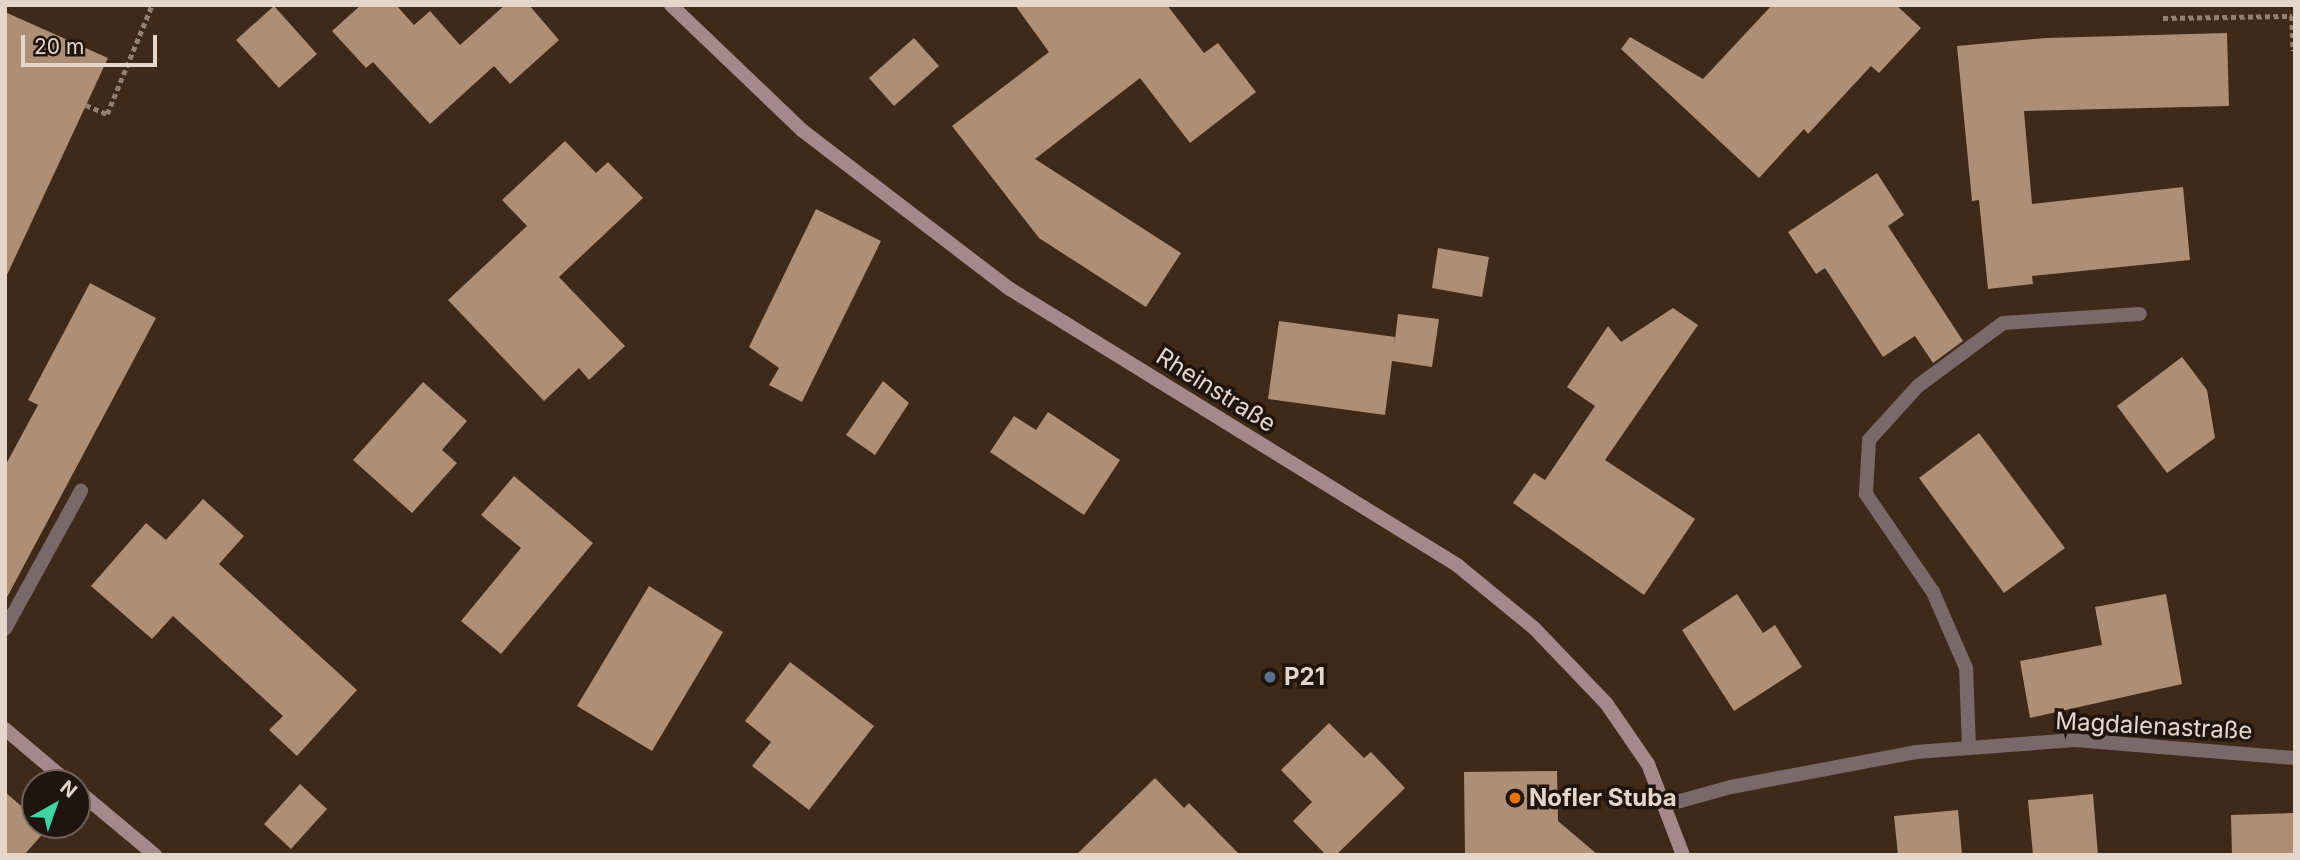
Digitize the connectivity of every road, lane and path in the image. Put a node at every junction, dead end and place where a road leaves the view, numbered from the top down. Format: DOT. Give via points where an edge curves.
graph roads {
  1 [pos="152,5"];
  2 [pos="671,5"];
  3 [pos="2163,18"];
  4 [pos="2293,51"];
  5 [pos="86,105"];
  6 [pos="2140,314"];
  7 [pos="81,491"];
  8 [pos="5,629"];
  9 [pos="5,729"];
  10 [pos="1969,748"];
  11 [pos="2295,758"];
  12 [pos="52,769"];
  13 [pos="91,802"];
  14 [pos="1666,805"];
  15 [pos="155,855"];
  16 [pos="1682,855"];
  1 -- 5 [label="path" via="107,114"];
  2 -- 14 [label="main road, Rheinstraße" via="803,131 1010,289 1476,580 1534,628 1606,703 1647,764"];
  3 -- 4 [label="path" via="2292,16"];
  6 -- 10 [label="street" via="2003,323 1917,386 1869,440 1866,494 1933,592 1966,668"];
  7 -- 8 [label="street"];
  9 -- 12 [label="main road"];
  10 -- 11 [label="street, Magdalenastraße" via="2075,740"];
  10 -- 14 [label="street, Magdalenastraße" via="1916,752 1731,787"];
  13 -- 15 [label="main road"];
  14 -- 16 [label="main road, Rheinstraße"];
}
